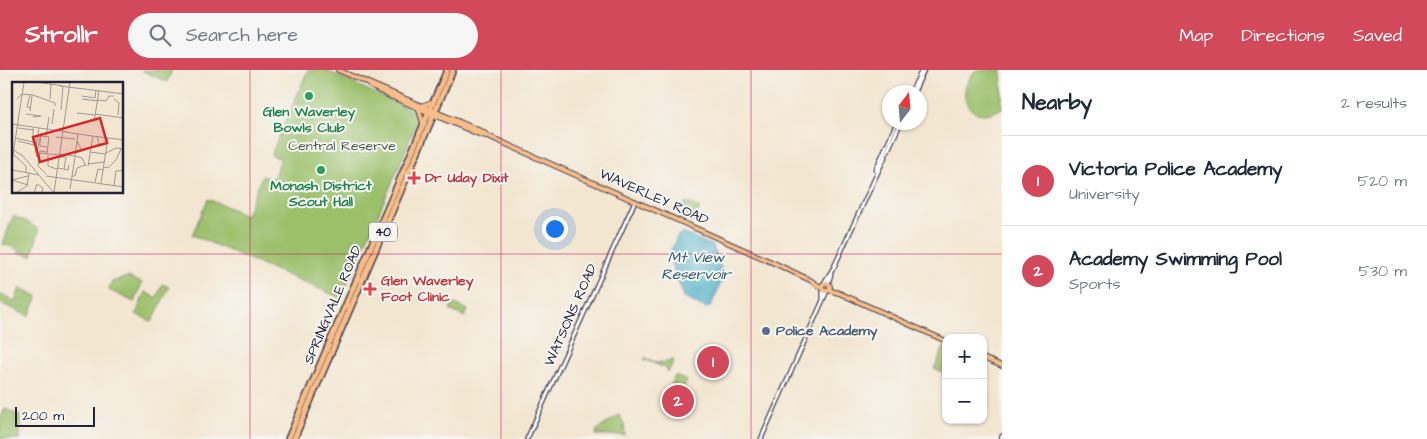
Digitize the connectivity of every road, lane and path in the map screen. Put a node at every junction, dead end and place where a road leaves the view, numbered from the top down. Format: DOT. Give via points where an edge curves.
graph roads {
  1 [pos="338,70"];
  2 [pos="447,70"];
  3 [pos="453,70"];
  4 [pos="923,70"];
  5 [pos="916,85"];
  6 [pos="432,102"];
  7 [pos="438,105"];
  8 [pos="420,108"];
  9 [pos="428,111"];
  10 [pos="434,113"];
  11 [pos="441,117"];
  12 [pos="423,123"];
  13 [pos="430,123"];
  14 [pos="895,130"];
  15 [pos="635,201"];
  16 [pos="826,287"];
  17 [pos="942,339"];
  18 [pos="987,360"];
  19 [pos="1002,366"];
  20 [pos="288,439"];
  21 [pos="294,439"];
  22 [pos="527,439"];
  23 [pos="761,439"];
  1 -- 8 [label="main road, WAVERLEY ROAD"];
  2 -- 6 [label="highway, SPRINGVALE ROAD / 40"];
  3 -- 7 [label="highway, SPRINGVALE ROAD / 40"];
  4 -- 5 [label="street"];
  6 -- 8 [label="main road"];
  6 -- 9 [label="highway, SPRINGVALE ROAD / 40"];
  7 -- 10 [label="highway, SPRINGVALE ROAD / 40"];
  7 -- 11 [label="main road"];
  8 -- 9 [label="main road, WAVERLEY ROAD"];
  8 -- 12 [label="main road"];
  9 -- 10 [label="main road, WAVERLEY ROAD"];
  9 -- 12 [label="highway, SPRINGVALE ROAD / 40"];
  10 -- 11 [label="main road, WAVERLEY ROAD"];
  10 -- 13 [label="highway, SPRINGVALE ROAD / 40"];
  11 -- 13 [label="main road"];
  11 -- 15 [label="main road, WAVERLEY ROAD"];
  12 -- 20 [label="highway, SPRINGVALE ROAD / 40"];
  13 -- 21 [label="highway, SPRINGVALE ROAD / 40"];
  14 -- 16 [label="street"];
  15 -- 16 [label="main road, WAVERLEY ROAD"];
  15 -- 22 [label="street, WATSONS ROAD"];
  16 -- 17 [label="main road, WAVERLEY ROAD"];
  16 -- 23 [label="street" via="823,302"];
  18 -- 19 [label="main road"];
}
